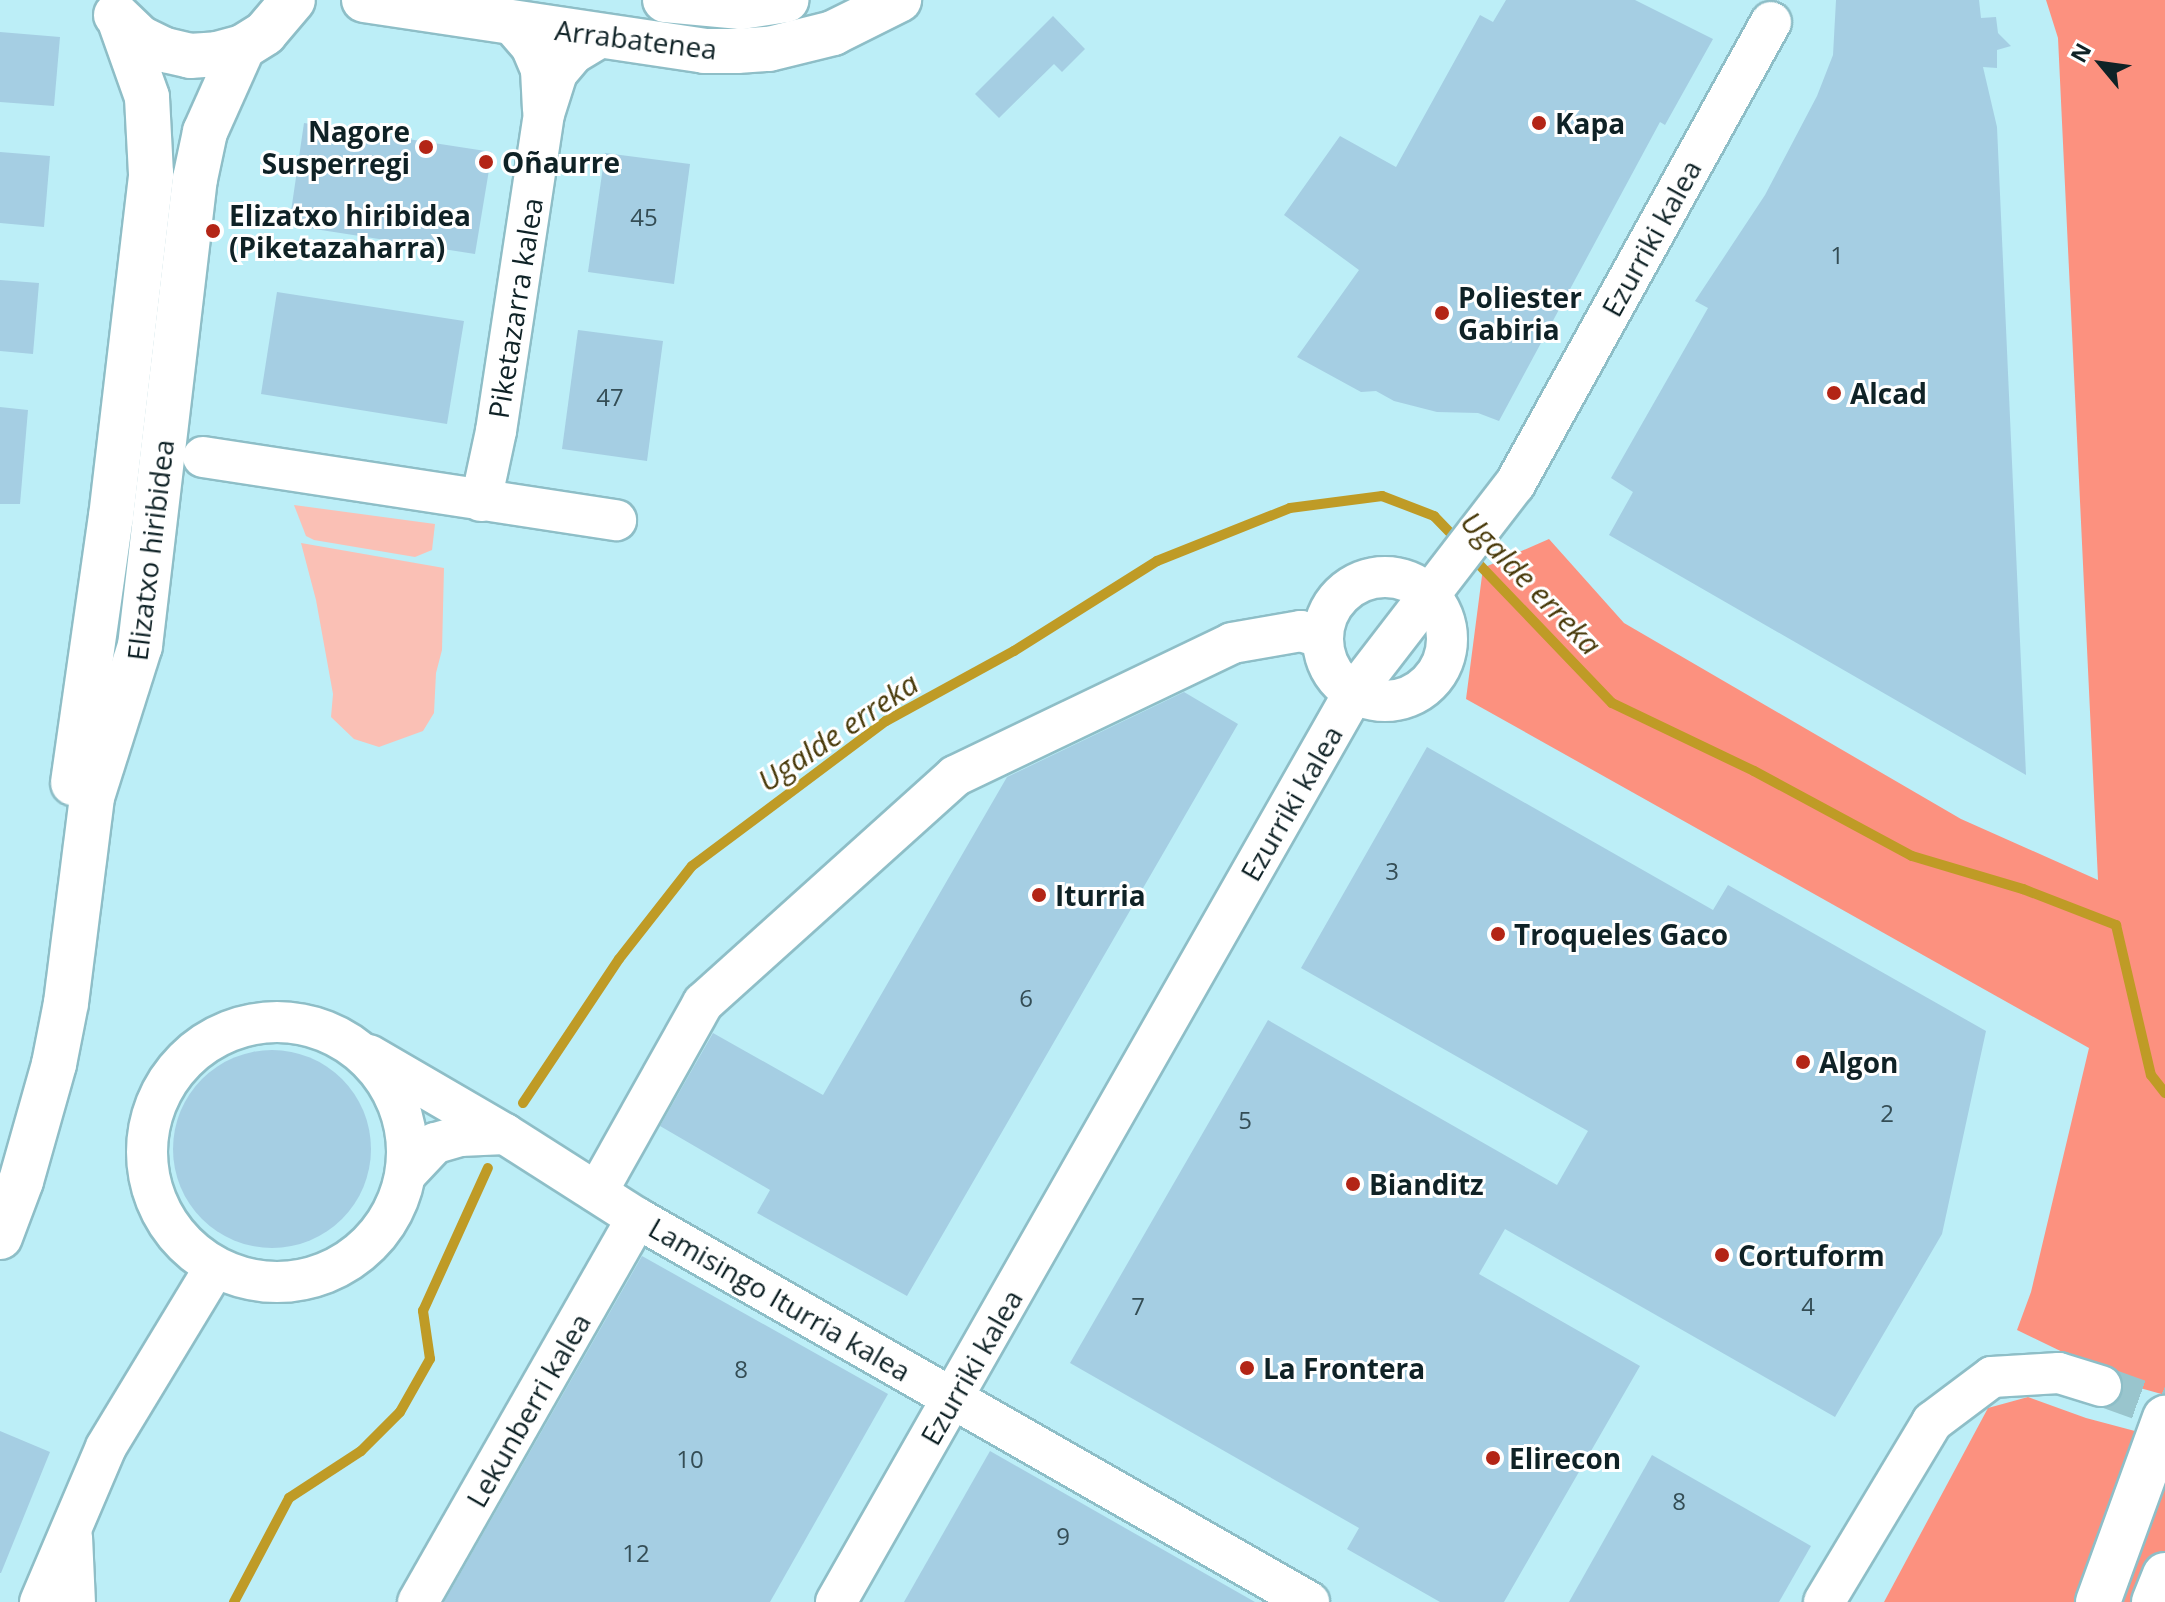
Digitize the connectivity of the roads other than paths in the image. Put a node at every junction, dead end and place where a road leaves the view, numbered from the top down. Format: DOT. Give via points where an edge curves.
graph roads {
  1 [pos="335,0"];
  2 [pos="364,0"];
  3 [pos="665,0"];
  4 [pos="786,0"];
  5 [pos="899,0"];
  6 [pos="288,7"];
  7 [pos="113,10"];
  8 [pos="510,22"];
  9 [pos="1771,22"];
  10 [pos="602,36"];
  11 [pos="243,47"];
  12 [pos="544,114"];
  13 [pos="203,457"];
  14 [pos="481,501"];
  15 [pos="616,520"];
  16 [pos="1430,596"];
  17 [pos="1322,638"];
  18 [pos="1353,694"];
  19 [pos="369,1055"];
  20 [pos="505,1134"];
  21 [pos="406,1174"];
  22 [pos="0,1185"];
  23 [pos="597,1192"];
  24 [pos="637,1218"];
  25 [pos="0,1237"];
  26 [pos="215,1267"];
  27 [pos="2101,1386"];
  28 [pos="953,1398"];
  29 [pos="2165,1418"];
  30 [pos="72,1529"];
  31 [pos="2165,1575"];
  32 [pos="40,1602"];
  33 [pos="75,1602"];
  34 [pos="418,1602"];
  35 [pos="836,1602"];
  36 [pos="1309,1602"];
  37 [pos="1824,1602"];
  38 [pos="2098,1602"];
  39 [pos="2154,1602"];
  1 -- 6 [label="main road"];
  2 -- 8 [label="main road, Arrabatenea"];
  3 -- 4 [label="main road, Arrabatenea" via="741,7"];
  5 -- 10 [label="main road, Arrabatenea" via="833,33 769,49 704,51"];
  6 -- 11 [label="main road" via="265,33"];
  7 -- 11 [label="main road" via="152,44 190,56"];
  7 -- 22 [label="main road, Elizatxo hiribidea" via="147,97 151,174 48,1000 37,1060"];
  8 -- 10 [label="main road, Arrabatenea"];
  8 -- 12 [label="street, Piketazarra kalea" via="531,46 541,70"];
  9 -- 16 [label="street, Ezurriki kalea" via="1515,484"];
  10 -- 12 [label="street, Piketazarra kalea" via="574,53 557,73"];
  11 -- 25 [label="main road, Elizatxo hiribidea" via="205,132 195,179 140,646 92,797 54,1064"];
  12 -- 14 [label="street, Piketazarra kalea"];
  13 -- 14 [label="street"];
  14 -- 15 [label="street"];
  16 -- 17 [label="street" via="1399,578 1363,580 1343,592 1326,617"];
  16 -- 18 [label="street, Ezurriki kalea"];
  16 -- 18 [label="street" via="1448,632 1444,662 1435,677 1421,691 1396,702"];
  17 -- 18 [label="street" via="1330,670"];
  17 -- 23 [label="street" via="1301,631 1232,643 955,776 703,1003"];
  18 -- 28 [label="street, Ezurriki kalea"];
  19 -- 20 [label="street, Lamisingo Iturria kalea"];
  19 -- 21 [label="street" via="405,1121"];
  19 -- 26 [label="street" via="348,1041 290,1021 244,1024 203,1044 182,1062 156,1100 145,1156 154,1201 189,1251"];
  20 -- 21 [label="street" via="435,1143"];
  20 -- 23 [label="street, Lamisingo Iturria kalea"];
  21 -- 26 [label="street" via="395,1211 375,1240 338,1269 295,1283 228,1275"];
  23 -- 24 [label="street, Lamisingo Iturria kalea"];
  24 -- 28 [label="street, Lamisingo Iturria kalea"];
  24 -- 34 [label="street, Lekunberri kalea"];
  26 -- 30 [label="street" via="106,1447"];
  27 -- 37 [label="street" via="2059,1373 1992,1377 1932,1422"];
  28 -- 35 [label="street, Ezurriki kalea"];
  28 -- 36 [label="street, Lamisingo Iturria kalea"];
  29 -- 38 [label="main road"];
  30 -- 32 [label="street"];
  30 -- 33 [label="street"];
  31 -- 39 [label="main road"];
}
